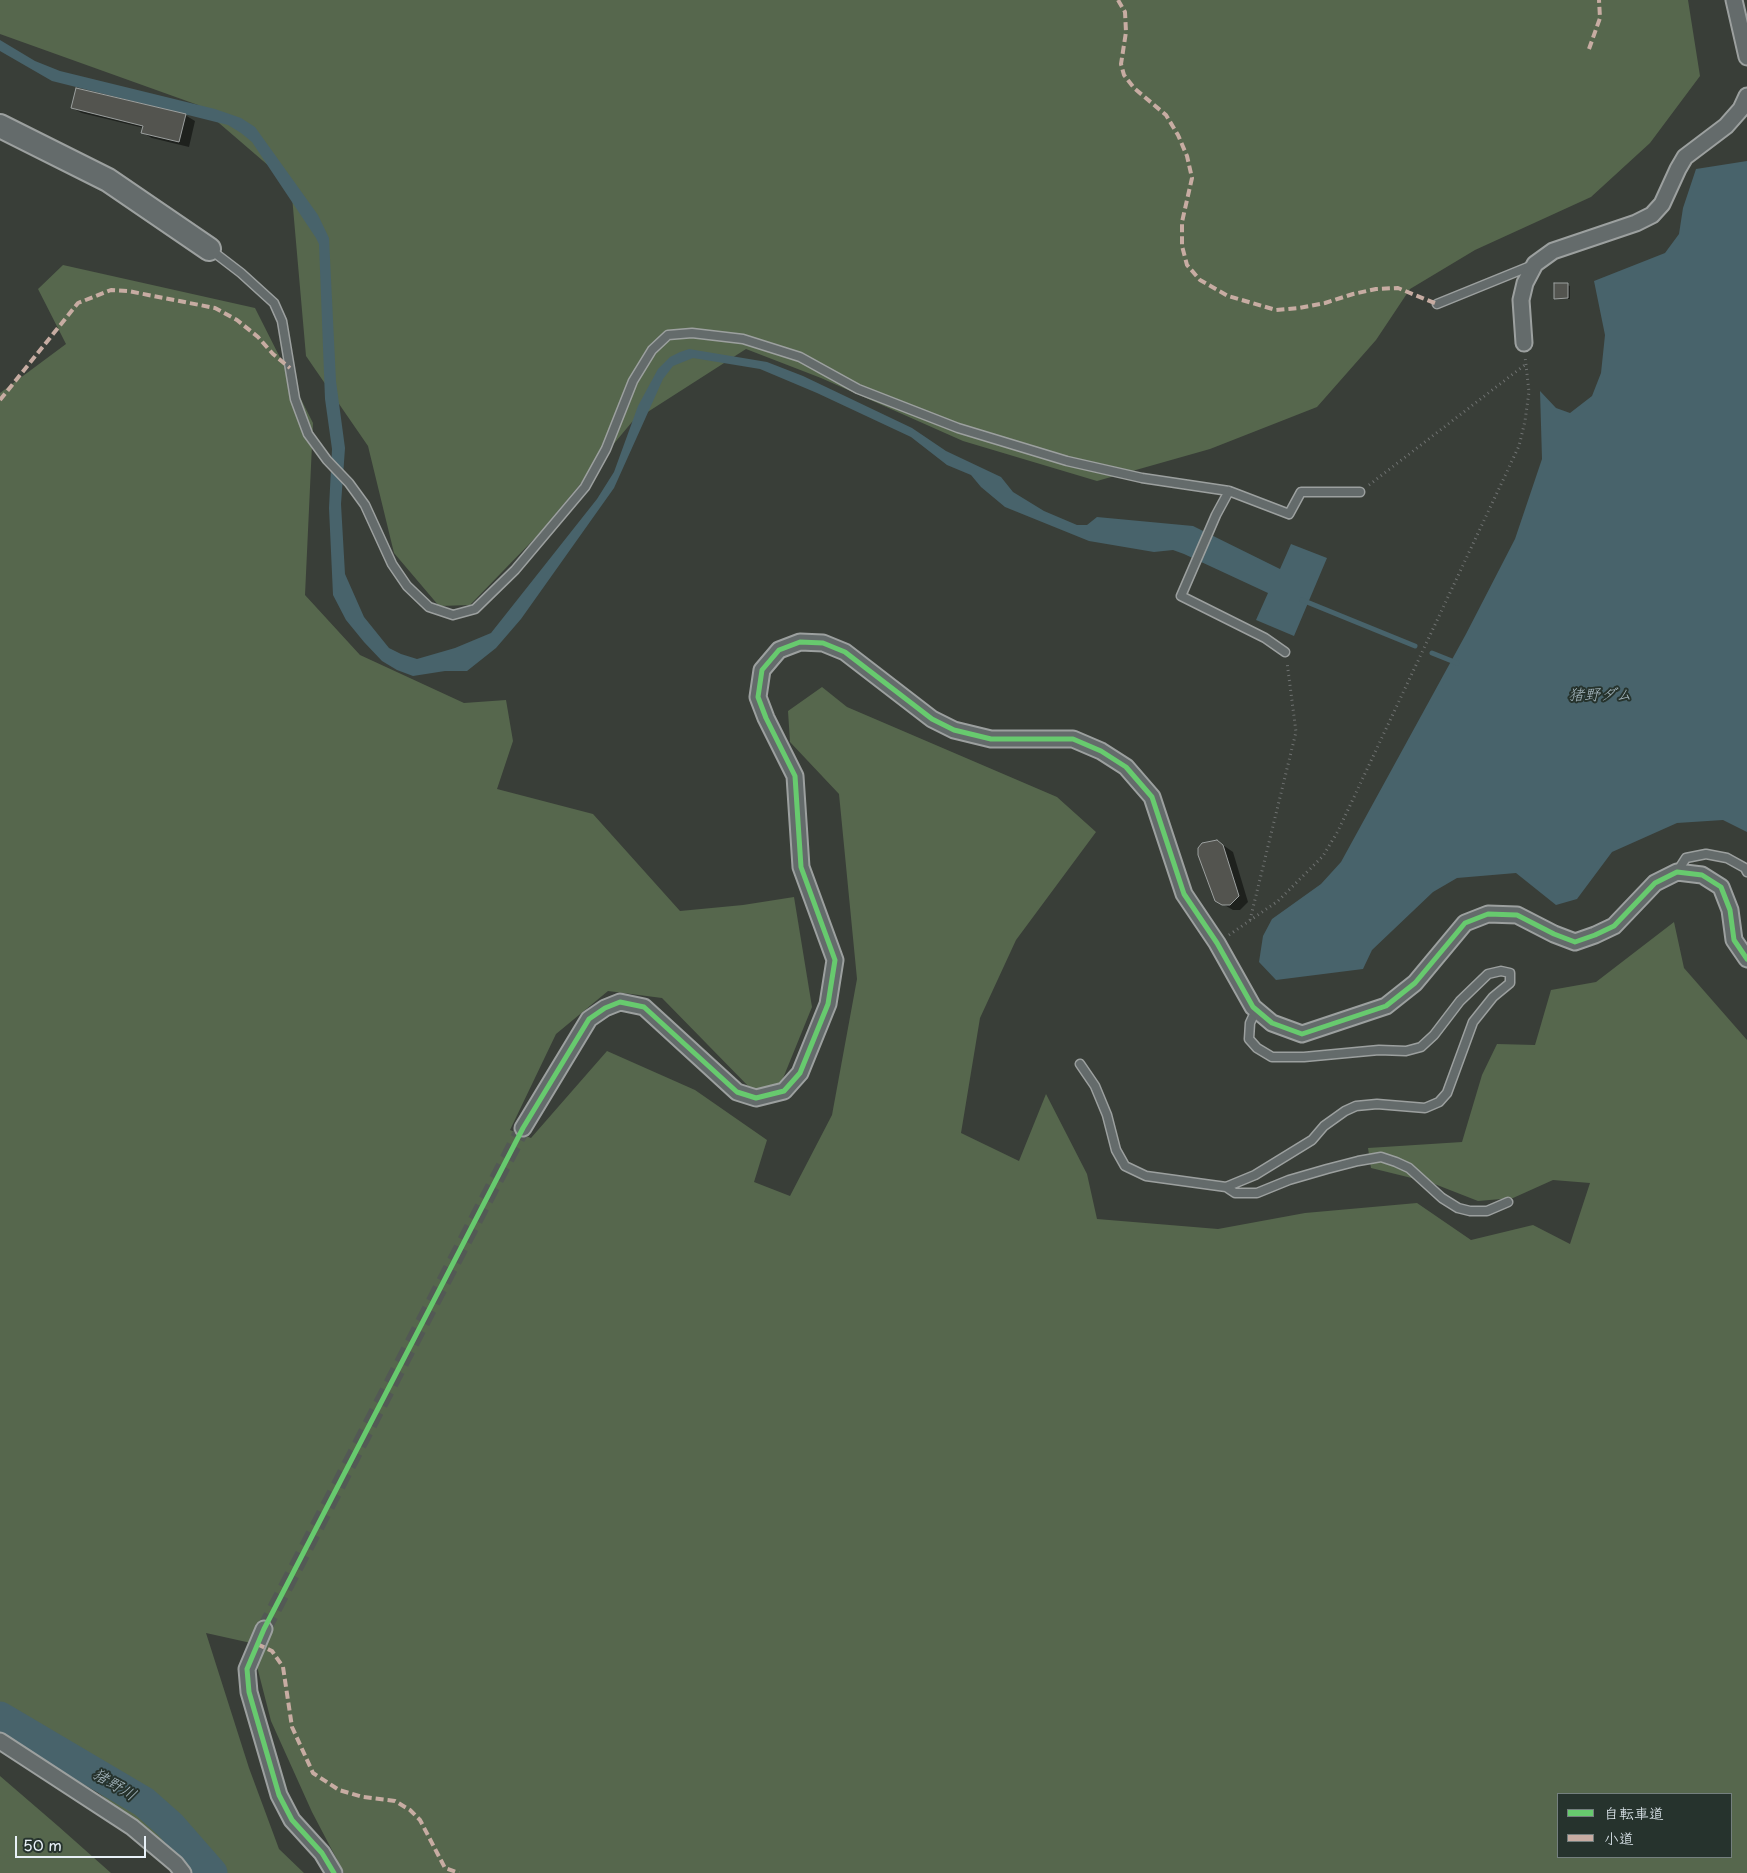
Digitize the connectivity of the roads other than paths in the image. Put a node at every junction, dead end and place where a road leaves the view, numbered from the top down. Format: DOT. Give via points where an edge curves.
graph roads {
  1 [pos="1734,0"];
  2 [pos="1747,57"];
  3 [pos="1747,96"];
  4 [pos="0,126"];
  5 [pos="209,249"];
  6 [pos="1535,264"];
  7 [pos="1437,304"];
  8 [pos="1524,343"];
  9 [pos="1229,491"];
  10 [pos="1360,492"];
  11 [pos="1285,652"];
  12 [pos="1677,872"];
  13 [pos="1747,872"];
  14 [pos="1747,958"];
  15 [pos="1256,1010"];
  16 [pos="1080,1064"];
  17 [pos="523,1128"];
  18 [pos="1226,1187"];
  19 [pos="1508,1202"];
  20 [pos="264,1630"];
  21 [pos="0,1741"];
  22 [pos="183,1873"];
  23 [pos="334,1873"];
  1 -- 2 [label="street"];
  3 -- 6 [label="street" via="1741,109 1726,126 1685,157 1662,204 1652,215 1553,251"];
  4 -- 5 [label="street" via="108,180"];
  5 -- 9 [label="lane" via="274,303 282,321 295,399 308,434 365,504 392,564 407,586 429,607 453,615 475,609 515,570 586,487 606,449 633,381 652,350 668,335 692,333 743,339 800,357 858,389 958,428 1067,461 1142,478"];
  6 -- 7 [label="lane"];
  6 -- 8 [label="street" via="1521,300"];
  9 -- 10 [label="lane" via="1289,514 1301,492"];
  9 -- 11 [label="lane" via="1181,596 1265,638"];
  12 -- 13 [label="lane" via="1686,858 1706,854 1727,858"];
  12 -- 14 [label="street" via="1702,875 1721,887 1730,910 1734,940"];
  12 -- 15 [label="street" via="1655,884 1614,926 1575,942 1517,915 1488,914 1465,924 1415,983 1386,1006 1302,1034 1272,1024"];
  15 -- 17 [label="street" via="1184,894 1152,797 1126,767 1073,739 991,739 954,730 932,719 846,652 823,643 800,642 779,650 762,670 758,697 795,776 801,867 835,960 828,1004 800,1073 784,1091 756,1098 738,1092 644,1007 620,1002 589,1019"];
  15 -- 18 [label="lane" via="1250,1022 1249,1039 1272,1057 1406,1051 1421,1047 1434,1035 1460,1001 1488,974 1510,973 1510,982 1473,1022 1447,1093 1439,1102 1425,1108 1377,1104 1356,1106 1324,1126 1312,1140 1255,1175"];
  16 -- 18 [label="lane" via="1095,1086 1116,1150 1125,1166 1146,1176"];
  18 -- 19 [label="lane" via="1235,1193 1256,1193 1327,1169 1381,1158 1409,1168 1458,1208 1470,1212 1486,1211"];
  20 -- 23 [label="street" via="247,1669 248,1692 279,1795 292,1820 322,1853"];
  21 -- 22 [label="street" via="132,1827"];
}
